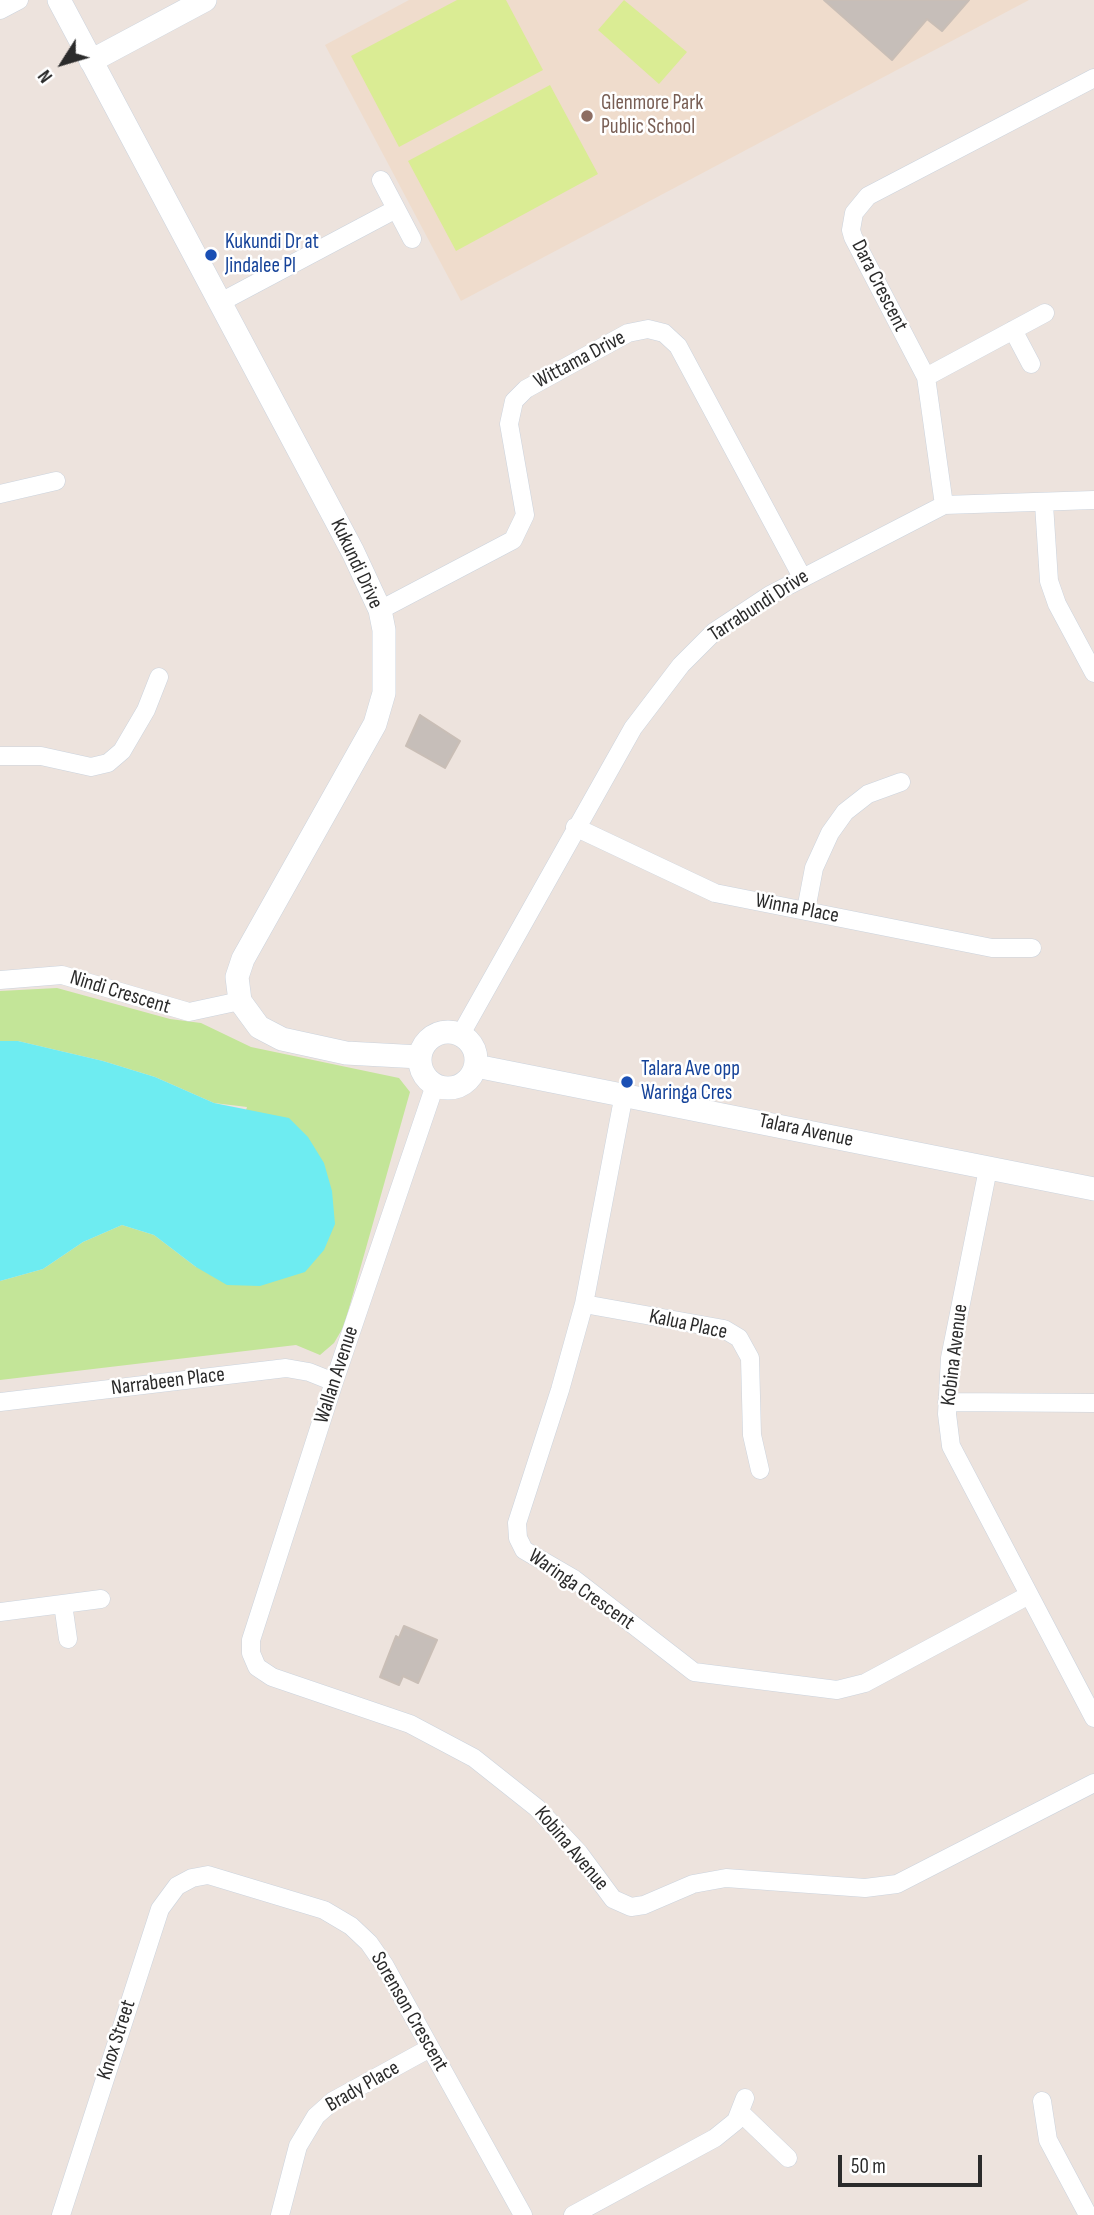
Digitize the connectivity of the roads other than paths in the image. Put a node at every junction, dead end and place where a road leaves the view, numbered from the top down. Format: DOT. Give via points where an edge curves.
graph roads {
  1 [pos="19,0"];
  2 [pos="59,0"];
  3 [pos="205,0"];
  4 [pos="0,10"];
  5 [pos="91,61"];
  6 [pos="1094,78"];
  7 [pos="381,180"];
  8 [pos="396,209"];
  9 [pos="412,239"];
  10 [pos="219,303"];
  11 [pos="1045,313"];
  12 [pos="1013,330"];
  13 [pos="1031,364"];
  14 [pos="926,377"];
  15 [pos="56,481"];
  16 [pos="0,494"];
  17 [pos="1094,500"];
  18 [pos="1044,504"];
  19 [pos="944,505"];
  20 [pos="802,577"];
  21 [pos="380,610"];
  22 [pos="1094,673"];
  23 [pos="159,677"];
  24 [pos="0,756"];
  25 [pos="901,782"];
  26 [pos="575,827"];
  27 [pos="806,910"];
  28 [pos="1031,948"];
  29 [pos="0,979"];
  30 [pos="240,1002"];
  31 [pos="461,1034"];
  32 [pos="420,1057"];
  33 [pos="476,1066"];
  34 [pos="435,1085"];
  35 [pos="624,1094"];
  36 [pos="988,1169"];
  37 [pos="1094,1189"];
  38 [pos="584,1304"];
  39 [pos="334,1382"];
  40 [pos="0,1402"];
  41 [pos="947,1402"];
  42 [pos="1094,1403"];
  43 [pos="760,1470"];
  44 [pos="1029,1595"];
  45 [pos="101,1599"];
  46 [pos="63,1604"];
  47 [pos="0,1612"];
  48 [pos="68,1639"];
  49 [pos="257,1667"];
  50 [pos="1094,1718"];
  51 [pos="1094,1783"];
  52 [pos="191,1878"];
  53 [pos="430,2049"];
  54 [pos="1042,2101"];
  55 [pos="788,2158"];
  56 [pos="61,2215"];
  57 [pos="281,2215"];
  58 [pos="523,2215"];
  59 [pos="573,2215"];
  60 [pos="1088,2215"];
  1 -- 4 [label="street"];
  2 -- 5 [label="street, Kukundi Drive"];
  3 -- 5 [label="street"];
  5 -- 10 [label="street, Kukundi Drive"];
  6 -- 14 [label="street, Dara Crescent" via="868,196 854,213 853,237"];
  7 -- 8 [label="street"];
  8 -- 9 [label="street"];
  8 -- 10 [label="street"];
  10 -- 21 [label="street, Kukundi Drive"];
  11 -- 12 [label="street"];
  12 -- 13 [label="street"];
  12 -- 14 [label="street"];
  14 -- 19 [label="street, Dara Crescent"];
  15 -- 16 [label="street"];
  17 -- 18 [label="street, Tarrabundi Drive"];
  18 -- 19 [label="street, Tarrabundi Drive"];
  18 -- 22 [label="street" via="1053,594"];
  19 -- 20 [label="street, Tarrabundi Drive"];
  20 -- 21 [label="street, Wittama Drive" via="678,346 664,333 648,329 633,331 526,389 514,401 509,425 525,514 513,540"];
  20 -- 26 [label="street, Tarrabundi Drive" via="727,622 681,665 633,728"];
  21 -- 30 [label="street, Kukundi Drive" via="386,661 384,693 375,724 243,959 237,976"];
  23 -- 24 [label="street" via="122,751 108,763 91,767 41,756"];
  25 -- 27 [label="street" via="868,794 845,812 814,868"];
  26 -- 27 [label="street, Winna Place" via="715,893"];
  26 -- 31 [label="street, Tarrabundi Drive"];
  27 -- 28 [label="street, Winna Place" via="992,948"];
  29 -- 30 [label="street, Nindi Crescent" via="62,975 189,1012"];
  30 -- 32 [label="street" via="259,1027 282,1039 346,1054"];
  31 -- 32 [label="street" via="435,1035"];
  31 -- 33 [label="street" via="474,1048"];
  32 -- 34 [label="street" via="423,1073"];
  33 -- 34 [label="street" via="461,1086"];
  33 -- 35 [label="street, Talara Avenue"];
  34 -- 39 [label="street, Wallan Avenue"];
  35 -- 36 [label="street, Talara Avenue"];
  35 -- 38 [label="street, Waringa Crescent"];
  36 -- 37 [label="street, Talara Avenue"];
  36 -- 41 [label="street, Kobina Avenue" via="950,1358"];
  38 -- 43 [label="street, Kalua Place" via="724,1329 739,1338 750,1358 752,1435"];
  38 -- 44 [label="street, Waringa Crescent" via="517,1523 517,1538 530,1557 574,1579 688,1669 706,1676 849,1689"];
  39 -- 40 [label="street, Narrabeen Place" via="286,1368"];
  39 -- 49 [label="street, Wallan Avenue" via="251,1640"];
  41 -- 42 [label="street"];
  41 -- 44 [label="street, Kobina Avenue" via="957,1462"];
  44 -- 50 [label="street, Kobina Avenue"];
  45 -- 46 [label="street"];
  46 -- 47 [label="street"];
  46 -- 48 [label="street"];
  49 -- 51 [label="street, Kobina Avenue" via="272,1677 410,1724 474,1758 537,1808 613,1899 631,1908 693,1884 726,1878 886,1887 918,1877"];
  52 -- 53 [label="street, Sorenson Crescent" via="218,1876 324,1910 351,1926 385,1966"];
  52 -- 56 [label="street, Knox Street" via="170,1891 160,1909"];
  53 -- 57 [label="street, Brady Place" via="316,2116 298,2146"];
  53 -- 58 [label="street, Sorenson Crescent"];
  54 -- 60 [label="street" via="1048,2140"];
  55 -- 59 [label="street" via="743,2106 729,2129 715,2138"];
}
